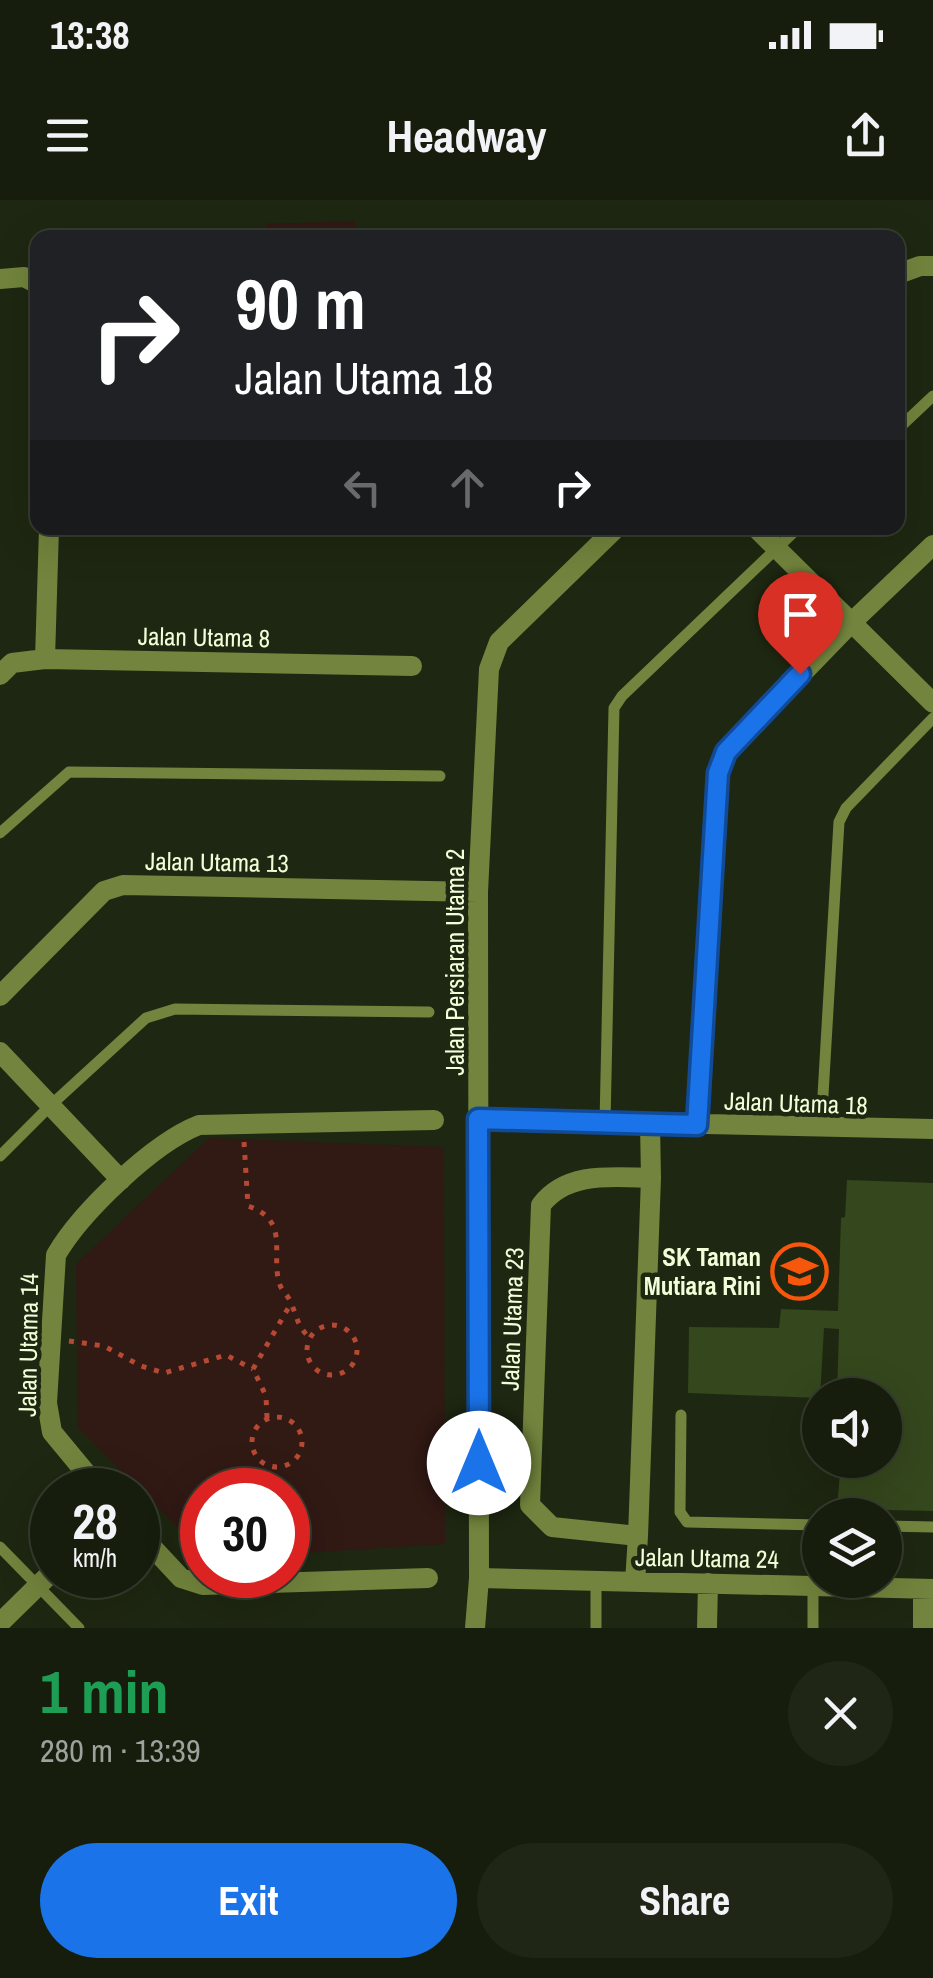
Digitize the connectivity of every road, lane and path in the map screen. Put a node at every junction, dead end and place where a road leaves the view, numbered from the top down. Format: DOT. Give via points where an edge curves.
graph roads {
  1 [pos="933,266"];
  2 [pos="905,271"];
  3 [pos="0,279"];
  4 [pos="30,280"];
  5 [pos="933,396"];
  6 [pos="905,422"];
  7 [pos="48,535"];
  8 [pos="609,535"];
  9 [pos="763,535"];
  10 [pos="791,535"];
  11 [pos="933,545"];
  12 [pos="776,549"];
  13 [pos="850,623"];
  14 [pos="45,659"];
  15 [pos="412,666"];
  16 [pos="0,674"];
  17 [pos="933,703"];
  18 [pos="933,718"];
  19 [pos="440,776"];
  20 [pos="0,833"];
  21 [pos="478,892"];
  22 [pos="0,996"];
  23 [pos="429,1012"];
  24 [pos="0,1052"];
  25 [pos="50,1104"];
  26 [pos="478,1119"];
  27 [pos="434,1120"];
  28 [pos="605,1123"];
  29 [pos="243,1124"];
  30 [pos="650,1124"];
  31 [pos="697,1125"];
  32 [pos="820,1128"];
  33 [pos="933,1131"];
  34 [pos="0,1156"];
  35 [pos="651,1178"];
  36 [pos="121,1180"];
  37 [pos="291,1302"];
  38 [pos="51,1338"];
  39 [pos="310,1338"];
  40 [pos="253,1369"];
  41 [pos="681,1415"];
  42 [pos="267,1418"];
  43 [pos="82,1468"];
  44 [pos="802,1525"];
  45 [pos="902,1526"];
  46 [pos="933,1527"];
  47 [pos="638,1536"];
  48 [pos="0,1548"];
  49 [pos="160,1556"];
  50 [pos="30,1569"];
  51 [pos="428,1578"];
  52 [pos="479,1578"];
  53 [pos="596,1581"];
  54 [pos="634,1582"];
  55 [pos="708,1584"];
  56 [pos="802,1586"];
  57 [pos="902,1588"];
  58 [pos="928,1589"];
  59 [pos="30,1595"];
  60 [pos="58,1598"];
  61 [pos="814,1598"];
  62 [pos="0,1624"];
  63 [pos="79,1628"];
  64 [pos="475,1628"];
  65 [pos="596,1628"];
  66 [pos="707,1628"];
  67 [pos="813,1628"];
  68 [pos="923,1628"];
  1 -- 2 [label="street"];
  3 -- 4 [label="street"];
  5 -- 6 [label="lane"];
  7 -- 14 [label="street"];
  8 -- 21 [label="street, Jalan Persiaran Utama 2" via="499,642 489,668"];
  9 -- 12 [label="street"];
  10 -- 12 [label="lane"];
  11 -- 13 [label="street"];
  12 -- 13 [label="street"];
  12 -- 28 [label="lane" via="614,708"];
  13 -- 17 [label="street"];
  13 -- 31 [label="street" via="726,752 718,773"];
  14 -- 15 [label="street, Jalan Utama 8"];
  14 -- 16 [label="street, Jalan Utama 8" via="12,663"];
  18 -- 32 [label="lane" via="839,822"];
  19 -- 20 [label="lane" via="69,772"];
  21 -- 22 [label="street, Jalan Utama 13" via="123,885 104,891"];
  21 -- 26 [label="street, Jalan Persiaran Utama 2"];
  23 -- 25 [label="lane" via="175,1009 146,1018"];
  24 -- 25 [label="street"];
  25 -- 34 [label="lane"];
  25 -- 36 [label="street"];
  26 -- 28 [label="street, Jalan Utama 18"];
  26 -- 52 [label="street, Jalan Persiaran Utama 2"];
  27 -- 29 [label="street, Jalan Utama 14"];
  28 -- 30 [label="street, Jalan Utama 18"];
  29 -- 36 [label="street, Jalan Utama 14" via="199,1125 175,1134"];
  29 -- 37 [label="path" via="248,1206 264,1215 278,1237 278,1282"];
  30 -- 31 [label="street, Jalan Utama 18"];
  30 -- 35 [label="street"];
  31 -- 32 [label="street, Jalan Utama 18"];
  32 -- 33 [label="street, Jalan Utama 18"];
  35 -- 47 [label="street"];
  35 -- 47 [label="street, Jalan Utama 23" via="576,1179 551,1192 541,1205 538,1280 530,1506 552,1527"];
  36 -- 38 [label="street, Jalan Utama 14" via="56,1255"];
  37 -- 39 [label="path" via="296,1325"];
  37 -- 40 [label="path"];
  38 -- 40 [label="path" via="104,1346 164,1372 226,1355"];
  38 -- 43 [label="street, Jalan Utama 14" via="52,1432"];
  39 -- 39 [label="path" via="329,1325 344,1328 357,1348 352,1365 339,1375 322,1374 307,1355"];
  40 -- 42 [label="path" via="266,1396"];
  41 -- 44 [label="lane" via="682,1518"];
  42 -- 42 [label="path" via="284,1417 298,1427 302,1443 290,1464 273,1467 254,1452 252,1436"];
  45 -- 46 [label="lane"];
  47 -- 54 [label="street"];
  48 -- 50 [label="lane"];
  49 -- 51 [label="street" via="181,1578 202,1585"];
  52 -- 53 [label="street, Jalan Utama 24"];
  52 -- 64 [label="street, Jalan Persiaran Utama 2"];
  53 -- 54 [label="street, Jalan Utama 24"];
  53 -- 65 [label="lane"];
  54 -- 55 [label="street, Jalan Utama 24"];
  55 -- 56 [label="street, Jalan Utama 24"];
  55 -- 66 [label="street"];
  57 -- 58 [label="street, Jalan Utama 24"];
  58 -- 68 [label="street"];
  59 -- 62 [label="street"];
  60 -- 63 [label="lane"];
  61 -- 67 [label="lane"];
}
